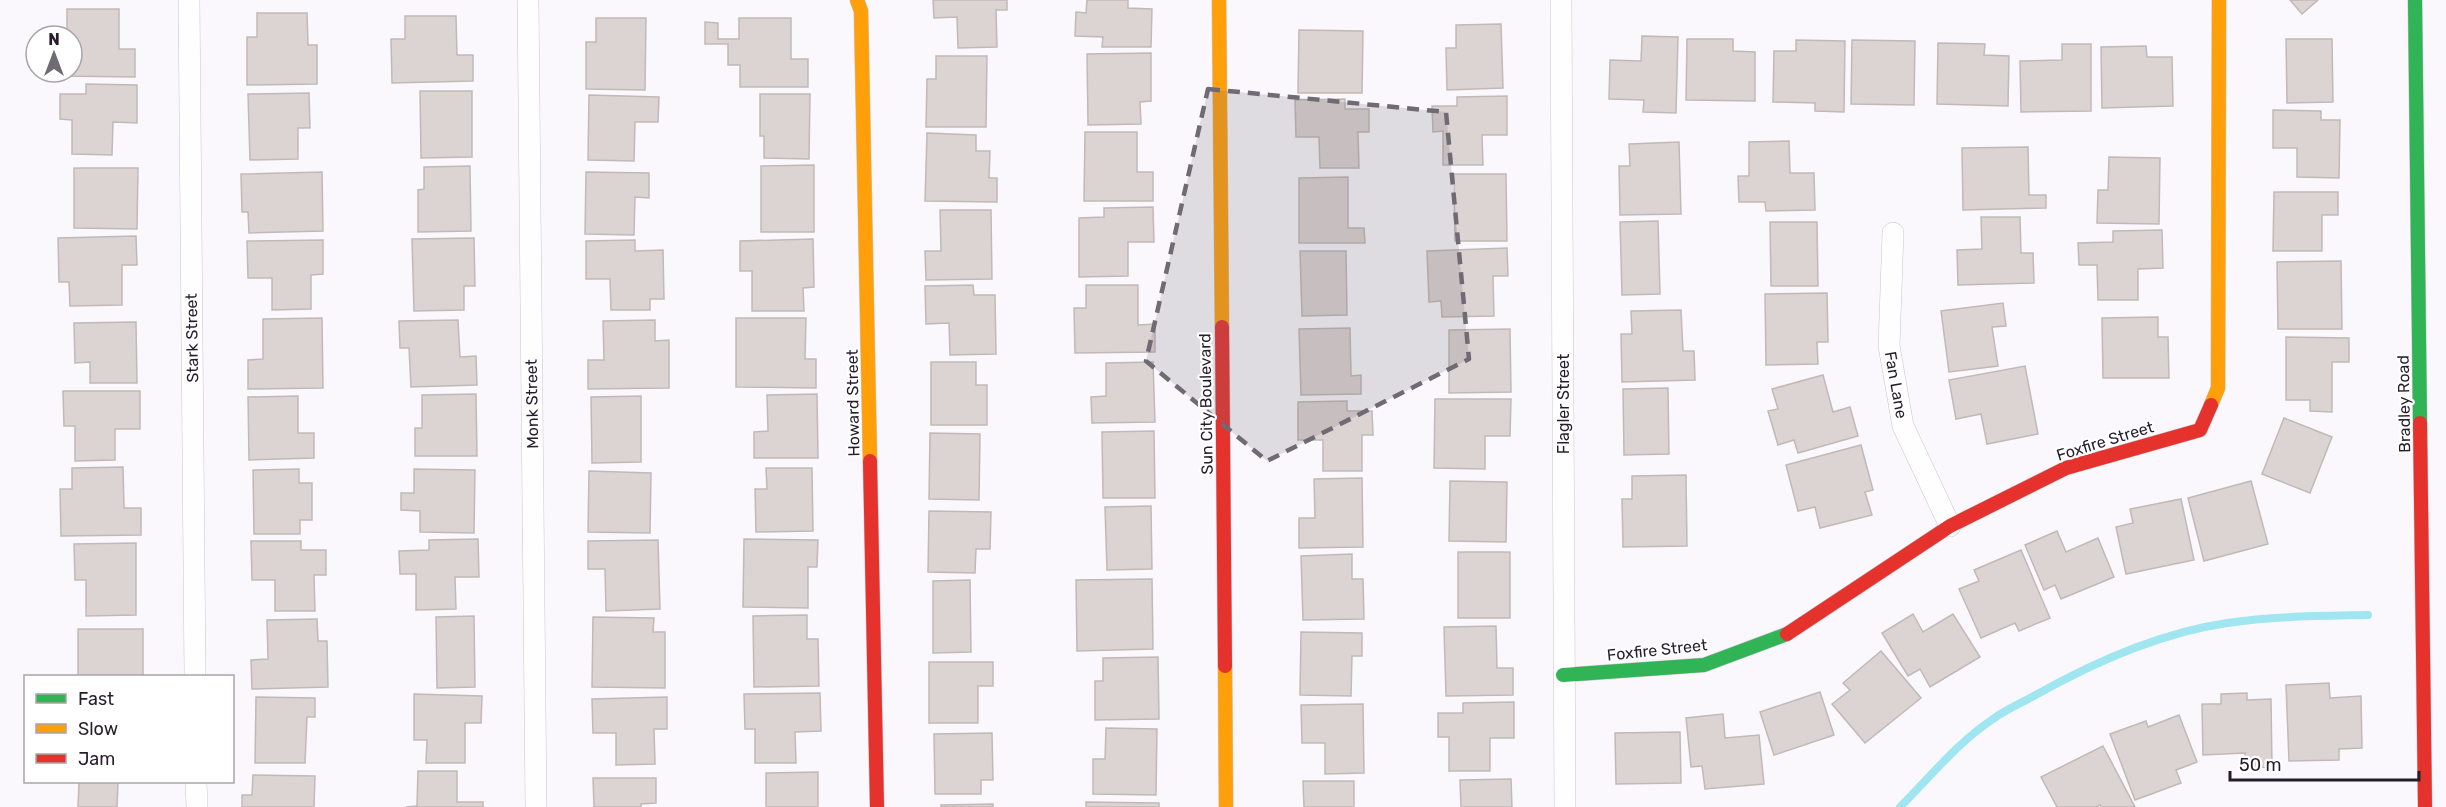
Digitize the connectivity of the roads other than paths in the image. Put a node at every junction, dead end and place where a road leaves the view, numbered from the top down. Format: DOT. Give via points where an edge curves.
graph roads {
  1 [pos="189,0"];
  2 [pos="528,0"];
  3 [pos="857,0"];
  4 [pos="1219,0"];
  5 [pos="1561,0"];
  6 [pos="2218,0"];
  7 [pos="2415,0"];
  8 [pos="1893,233"];
  9 [pos="1950,526"];
  10 [pos="195,675"];
  11 [pos="1563,675"];
  12 [pos="196,783"];
  13 [pos="196,807"];
  14 [pos="536,807"];
  15 [pos="877,807"];
  16 [pos="1227,807"];
  17 [pos="1565,807"];
  18 [pos="2425,807"];
  1 -- 10 [label="street, Stark Street"];
  2 -- 14 [label="street, Monk Street"];
  3 -- 15 [label="street, Howard Street" via="862,23"];
  4 -- 16 [label="street, Sun City Boulevard"];
  5 -- 11 [label="street, Flagler Street"];
  6 -- 9 [label="street, Foxfire Street" via="2218,388 2200,430 2066,468"];
  7 -- 18 [label="street, Bradley Road"];
  8 -- 9 [label="street, Fan Lane" via="1889,346 1903,426"];
  9 -- 11 [label="street, Foxfire Street" via="1788,634 1704,665"];
  11 -- 17 [label="street, Flagler Street"];
  12 -- 13 [label="street"];
}
